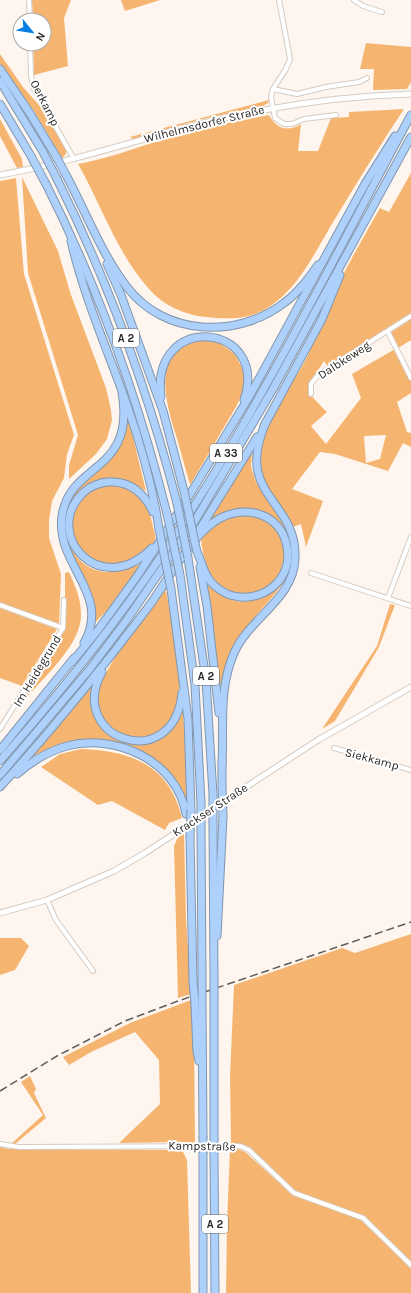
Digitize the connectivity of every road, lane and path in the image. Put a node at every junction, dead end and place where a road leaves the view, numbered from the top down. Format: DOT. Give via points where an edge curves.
graph roads {
  1 [pos="29,0"];
  2 [pos="279,0"];
  3 [pos="354,0"];
  4 [pos="30,12"];
  5 [pos="382,12"];
  6 [pos="30,52"];
  7 [pos="0,70"];
  8 [pos="368,78"];
  9 [pos="0,81"];
  10 [pos="273,89"];
  11 [pos="411,94"];
  12 [pos="0,104"];
  13 [pos="273,108"];
  14 [pos="336,115"];
  15 [pos="411,116"];
  16 [pos="411,137"];
  17 [pos="74,159"];
  18 [pos="0,175"];
  19 [pos="67,225"];
  20 [pos="338,235"];
  21 [pos="97,237"];
  22 [pos="353,244"];
  23 [pos="411,316"];
  24 [pos="388,332"];
  25 [pos="411,378"];
  26 [pos="122,392"];
  27 [pos="311,394"];
  28 [pos="163,411"];
  29 [pos="238,413"];
  30 [pos="266,422"];
  31 [pos="158,520"];
  32 [pos="170,520"];
  33 [pos="411,537"];
  34 [pos="197,552"];
  35 [pos="185,559"];
  36 [pos="311,573"];
  37 [pos="388,598"];
  38 [pos="64,600"];
  39 [pos="0,605"];
  40 [pos="411,606"];
  41 [pos="63,628"];
  42 [pos="114,652"];
  43 [pos="72,662"];
  44 [pos="183,678"];
  45 [pos="411,687"];
  46 [pos="0,729"];
  47 [pos="334,748"];
  48 [pos="0,750"];
  49 [pos="0,761"];
  50 [pos="222,764"];
  51 [pos="411,770"];
  52 [pos="0,775"];
  53 [pos="0,788"];
  54 [pos="189,812"];
  55 [pos="47,900"];
  56 [pos="0,913"];
  57 [pos="214,944"];
  58 [pos="93,971"];
  59 [pos="198,1003"];
  60 [pos="0,1144"];
  61 [pos="411,1265"];
  62 [pos="203,1293"];
  63 [pos="215,1293"];
  1 -- 4 [label="street"];
  2 -- 10 [label="street" via="290,59"];
  3 -- 5 [label="street"];
  6 -- 17 [label="street, Oerkamp" via="33,87"];
  7 -- 21 [label="highway, bridge" via="52,150"];
  8 -- 10 [label="street" via="297,94"];
  9 -- 35 [label="highway, A 2, bridge" via="57,179 101,273 133,355 160,439 176,504"];
  10 -- 13 [label="street"];
  11 -- 13 [label="street, Wilhelmsdorfer Straße" via="332,99"];
  12 -- 19 [label="highway, A 2, bridge"];
  13 -- 14 [label="street" via="275,118 284,124 312,117"];
  13 -- 17 [label="street, Wilhelmsdorfer Straße" via="197,124"];
  15 -- 20 [label="highway" via="380,158"];
  15 -- 49 [label="highway, A 33" via="266,385 194,507 106,633 43,713"];
  16 -- 22 [label="highway, A 33"];
  17 -- 18 [label="street, Wilhelmsdorfer Straße"];
  19 -- 26 [label="highway" via="74,256"];
  19 -- 32 [label="highway, A 2" via="105,314 130,383"];
  20 -- 21 [label="highway" via="302,286 285,303 257,320 217,328 192,327 148,307 127,287"];
  20 -- 29 [label="highway"];
  21 -- 28 [label="highway"];
  22 -- 30 [label="highway" via="322,320"];
  22 -- 52 [label="highway, A 33" via="274,389 196,519 90,670"];
  23 -- 24 [label="street, Dalbkeweg"];
  24 -- 25 [label="street"];
  24 -- 27 [label="street, Dalbkeweg" via="318,375 311,384"];
  26 -- 31 [label="highway" via="141,452"];
  26 -- 43 [label="highway" via="125,417 118,442 107,458 71,493 62,516 63,544 88,592 93,615 86,640"];
  28 -- 29 [label="highway" via="160,379 167,357 181,343 198,336 207,336 232,345 245,364 248,381"];
  28 -- 34 [label="highway, bridge"];
  29 -- 32 [label="highway"];
  30 -- 35 [label="highway"];
  30 -- 50 [label="highway" via="258,442 256,468 266,493 290,529 296,548 295,561 281,595 247,631 231,659 222,707"];
  31 -- 32 [label="highway" via="146,498 140,493 126,484 110,482 94,486 81,495 71,512 70,532 75,546 85,559 98,566 113,568 129,566 144,556"];
  31 -- 44 [label="highway, bridge" via="171,588"];
  32 -- 43 [label="highway" via="107,618"];
  32 -- 59 [label="highway, A 2, bridge" via="194,685 201,803 202,977"];
  33 -- 37 [label="street"];
  34 -- 35 [label="highway" via="208,580 214,586 228,595 248,598 265,593 278,582 288,557 285,538 277,526 262,515 243,511 230,513 213,522 196,539"];
  34 -- 50 [label="highway" via="216,681"];
  35 -- 42 [label="highway"];
  35 -- 57 [label="highway, A 2, bridge" via="206,680 213,823"];
  36 -- 37 [label="street"];
  37 -- 40 [label="street"];
  38 -- 41 [label="street"];
  39 -- 41 [label="street, Im Heidegrund"];
  41 -- 46 [label="street, Im Heidegrund"];
  42 -- 44 [label="highway" via="99,677 94,703 103,724 120,738 140,742 163,734 181,705"];
  42 -- 53 [label="highway"];
  43 -- 48 [label="highway"];
  44 -- 54 [label="highway" via="188,719"];
  45 -- 55 [label="street, Krackser Straße" via="318,740 145,853 87,884"];
  47 -- 51 [label="street, Siekkamp"];
  50 -- 57 [label="highway, bridge" via="223,817 218,934"];
  53 -- 54 [label="highway" via="28,765 52,751 80,743 100,743 132,750 155,764 173,783"];
  54 -- 59 [label="highway, bridge" via="193,981"];
  55 -- 56 [label="street, Krackser Straße"];
  55 -- 58 [label="street" via="56,920"];
  57 -- 63 [label="highway, A 2, bridge"];
  59 -- 62 [label="highway, A 2, bridge" via="202,1071"];
  60 -- 61 [label="street, Kampstraße" via="240,1146 248,1150 294,1193 363,1218"];
}
